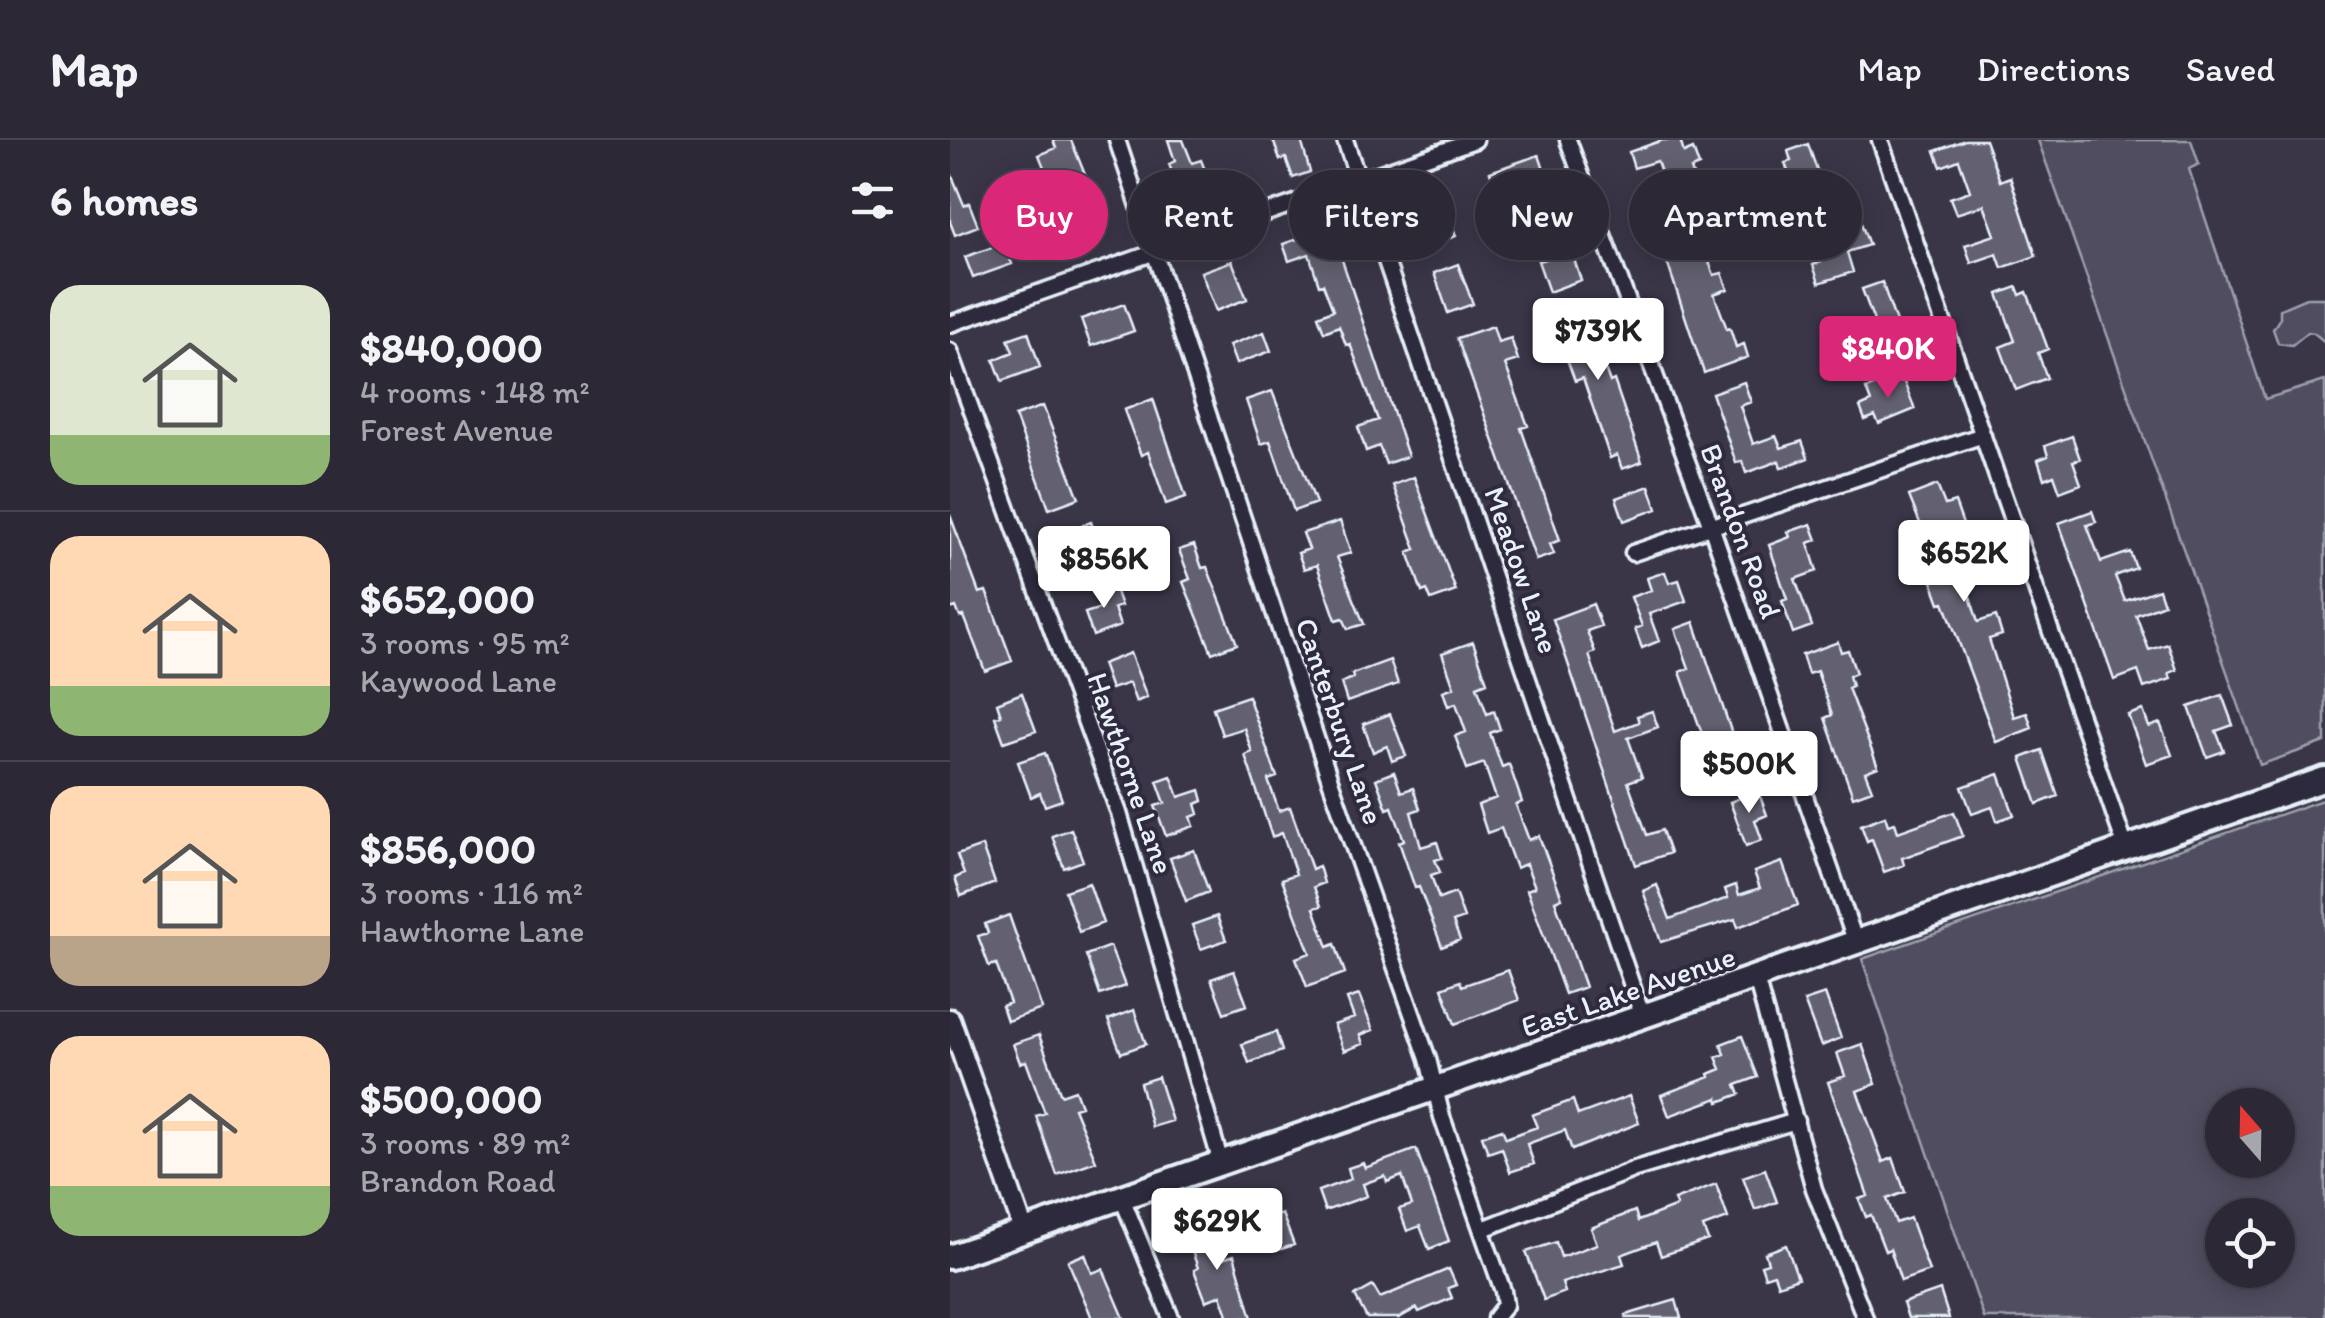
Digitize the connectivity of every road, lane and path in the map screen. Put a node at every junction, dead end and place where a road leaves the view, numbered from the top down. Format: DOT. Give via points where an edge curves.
graph roads {
  1 [pos="1117,140"];
  2 [pos="1345,140"];
  3 [pos="1475,140"];
  4 [pos="1568,140"];
  5 [pos="1880,140"];
  6 [pos="1356,170"];
  7 [pos="1386,170"];
  8 [pos="1128,174"];
  9 [pos="1134,260"];
  10 [pos="1156,260"];
  11 [pos="1386,260"];
  12 [pos="950,324"];
  13 [pos="950,351"];
  14 [pos="1983,434"];
  15 [pos="1711,526"];
  16 [pos="1633,553"];
  17 [pos="2325,779"];
  18 [pos="2126,848"];
  19 [pos="1856,942"];
  20 [pos="1756,978"];
  21 [pos="1643,1018"];
  22 [pos="950,1019"];
  23 [pos="1436,1089"];
  24 [pos="1796,1121"];
  25 [pos="1220,1163"];
  26 [pos="1122,1198"];
  27 [pos="1482,1229"];
  28 [pos="1024,1231"];
  29 [pos="950,1257"];
  30 [pos="1171,1318"];
  31 [pos="1495,1318"];
  32 [pos="1865,1318"];
  1 -- 8 [label="street, Canterbury Lane"];
  2 -- 6 [label="street, Meadow Lane"];
  3 -- 7 [label="street"];
  4 -- 15 [label="street, Brandon Road"];
  5 -- 14 [label="street"];
  9 -- 12 [label="street"];
  10 -- 23 [label="street, Canterbury Lane"];
  11 -- 21 [label="street, Meadow Lane"];
  13 -- 25 [label="street, Hawthorne Lane" via="1119,813"];
  14 -- 15 [label="street"];
  14 -- 18 [label="street"];
  15 -- 16 [label="street"];
  15 -- 19 [label="street, Brandon Road"];
  17 -- 18 [label="main road, East Lake Avenue"];
  18 -- 19 [label="main road, East Lake Avenue"];
  19 -- 20 [label="main road, East Lake Avenue"];
  20 -- 21 [label="main road, East Lake Avenue"];
  20 -- 24 [label="street"];
  21 -- 23 [label="main road, East Lake Avenue"];
  22 -- 28 [label="street"];
  23 -- 25 [label="main road, East Lake Avenue"];
  23 -- 27 [label="street, Canterbury Lane"];
  24 -- 27 [label="street" via="1635,1169"];
  24 -- 32 [label="street" via="1821,1208"];
  25 -- 26 [label="main road, East Lake Avenue"];
  26 -- 28 [label="main road, East Lake Avenue"];
  26 -- 30 [label="street"];
  27 -- 31 [label="street, Canterbury Lane" via="1505,1305"];
  28 -- 29 [label="main road, East Lake Avenue"];
}
